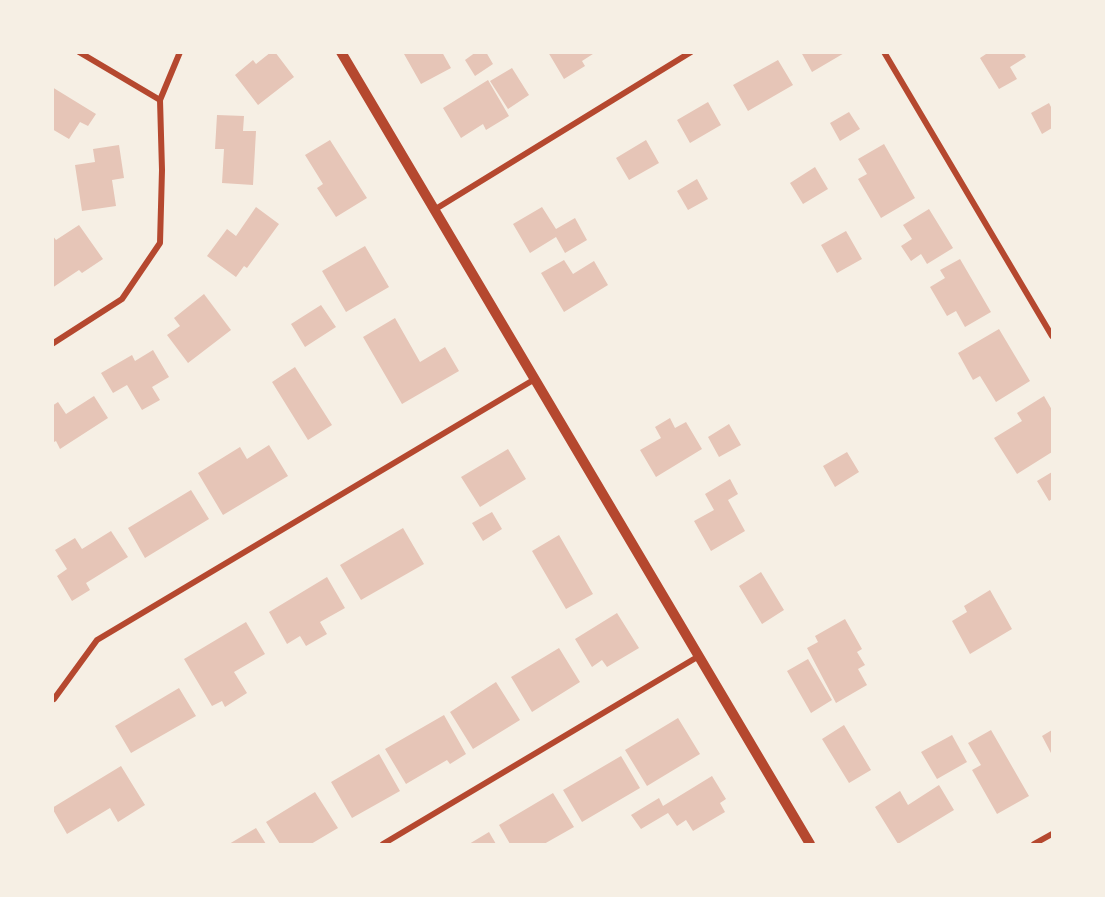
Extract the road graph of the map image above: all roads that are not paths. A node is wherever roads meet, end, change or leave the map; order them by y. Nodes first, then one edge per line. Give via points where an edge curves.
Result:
1 (79, 52) edge
2 (180, 52) edge
3 (341, 52) edge
4 (691, 52) edge
5 (884, 52) edge
6 (160, 100) junction
7 (435, 210) junction
8 (1053, 336) edge
9 (52, 344) edge
10 (535, 379) junction
11 (699, 656) junction
12 (54, 699) dead end
13 (1053, 834) edge
14 (383, 844) edge
15 (810, 844) edge
16 (1034, 844) edge

1 - 6 street
2 - 6 street
3 - 7 street
4 - 7 street
5 - 8 street
6 - 9 street via 160,243 122,299
7 - 10 street
10 - 11 street
10 - 12 street via 97,640
11 - 14 street
11 - 15 street
13 - 16 street

